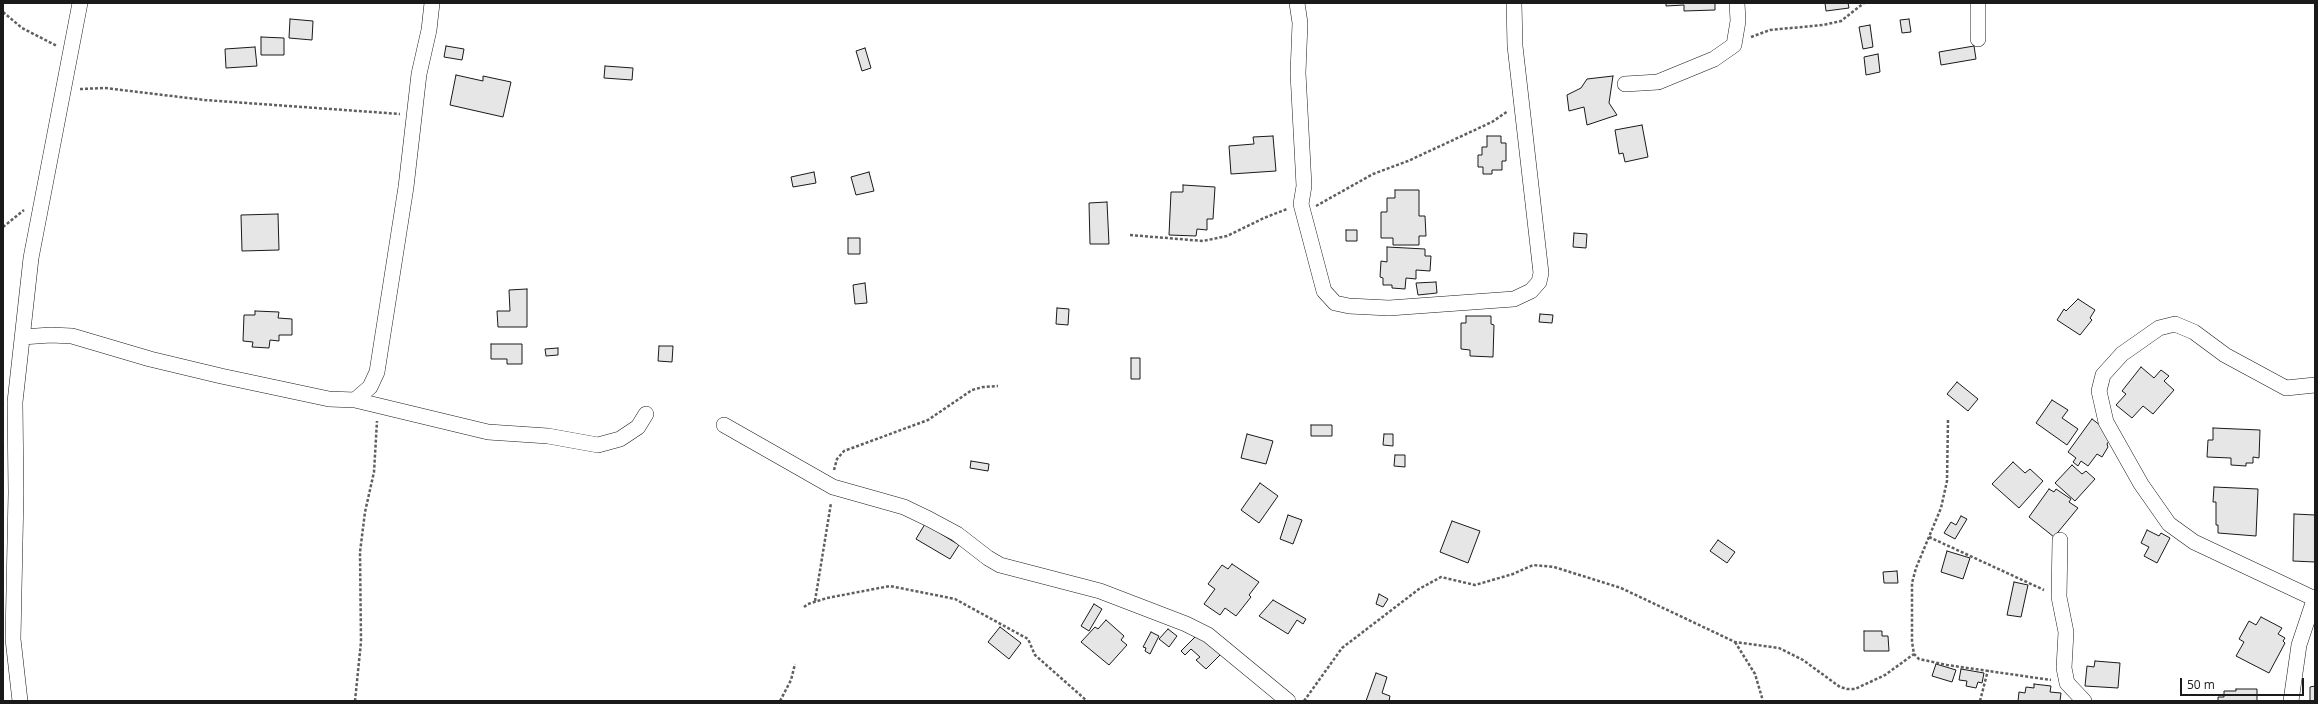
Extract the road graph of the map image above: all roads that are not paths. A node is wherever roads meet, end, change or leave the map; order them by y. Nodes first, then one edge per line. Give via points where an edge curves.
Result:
1 (80, 3) edge
2 (432, 3) edge
3 (1297, 3) edge
4 (1514, 3) edge
5 (1737, 3) edge
6 (1978, 3) edge
7 (1978, 39) dead end
8 (1625, 84) dead end
9 (22, 337) junction
10 (2315, 385) edge
11 (9, 400) edge
12 (355, 400) junction
13 (646, 414) dead end
14 (724, 425) dead end
15 (2060, 540) dead end
16 (2314, 597) edge
17 (8, 637) edge
18 (20, 701) edge
19 (1288, 701) edge
20 (2084, 701) edge
21 (2291, 701) edge

1 - 9 street via 31,258
2 - 12 street via 419,74 406,187 377,372 370,387
3 - 4 street via 1300,23 1298,73 1304,186 1302,208 1324,291 1335,303 1388,308 1514,299 1531,291 1538,282 1541,273 1515,46
5 - 8 street via 1738,21 1734,45 1714,59 1658,82
6 - 7 street
9 - 11 street
9 - 12 street via 72,336 221,376 329,399
10 - 16 street via 2286,388 2224,355 2194,332 2175,324 2159,328 2122,354 2104,375 2099,391 2106,422 2169,524 2194,542
11 - 17 street via 16,493
12 - 13 street via 488,432 548,436 598,445 620,439 638,427
14 - 19 street via 833,487 904,507 929,519 957,534 1000,565 1100,591 1208,634
15 - 20 street via 2060,596 2066,632 2064,668 2067,683
16 - 21 street via 2299,645
17 - 18 street

